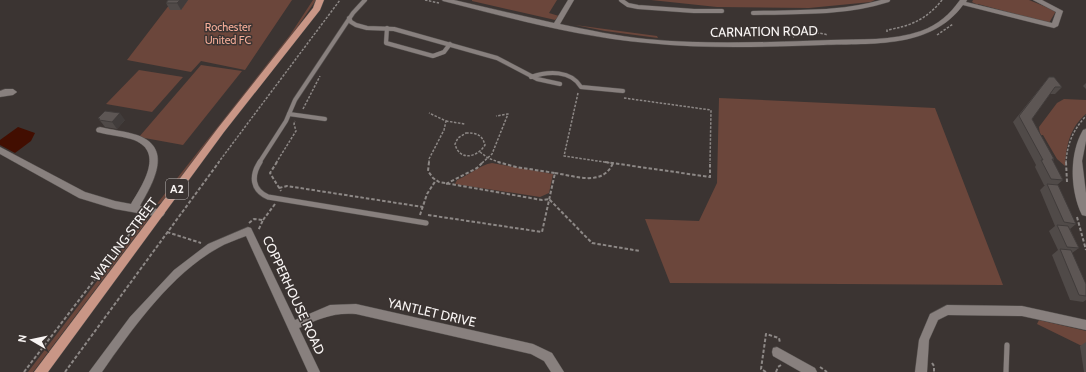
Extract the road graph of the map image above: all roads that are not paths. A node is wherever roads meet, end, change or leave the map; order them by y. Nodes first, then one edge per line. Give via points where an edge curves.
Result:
1 (328, 0) edge
2 (365, 0) edge
3 (571, 0) edge
4 (621, 0) edge
5 (888, 0) edge
6 (1036, 0) edge
7 (963, 1) edge
8 (444, 2) edge
9 (468, 2) edge
10 (319, 4) edge
11 (722, 11) dead end
12 (753, 13) dead end
13 (349, 18) junction
14 (556, 25) junction
15 (387, 28) junction
16 (450, 44) junction
17 (531, 77) junction
18 (560, 84) dead end
19 (623, 91) dead end
20 (13, 92) dead end
21 (0, 94) edge
22 (289, 114) junction
23 (325, 119) dead end
24 (100, 130) dead end
25 (1086, 132) edge
26 (0, 150) edge
27 (134, 208) junction
28 (1086, 212) edge
29 (160, 213) junction
30 (426, 223) dead end
31 (1086, 325) edge
32 (293, 326) junction
33 (1007, 346) dead end
34 (777, 352) dead end
35 (40, 372) edge
36 (96, 372) edge
37 (314, 372) edge
38 (558, 372) edge
39 (811, 372) edge
40 (921, 372) edge
41 (1006, 372) edge

1 - 10 main road, WATLING STREET / A2
2 - 13 lane
3 - 14 street
4 - 11 lane via 638,7
5 - 12 lane via 872,6 850,9
6 - 7 street, CARNATION ROAD via 1060,11 1054,26
7 - 14 street, CARNATION ROAD via 946,21 931,31 892,40 684,44 602,35
8 - 9 street, CARNATION ROAD
9 - 14 street, CARNATION ROAD
10 - 29 main road, WATLING STREET / A2
13 - 15 lane via 356,25 367,28
13 - 22 lane via 295,100
15 - 16 lane
15 - 16 lane via 386,43 433,56 444,52
16 - 17 lane via 501,59
17 - 18 lane
17 - 19 lane via 540,74 569,75 576,79 580,86
20 - 21 street
22 - 23 lane
22 - 30 lane via 253,177 260,193 266,197
24 - 27 street via 136,138 152,151 156,162
25 - 28 street via 1077,164 1078,186
26 - 27 street via 77,193
27 - 29 street
29 - 35 main road, WATLING STREET / A2
31 - 40 street via 1022,310 947,310 934,317 924,340
32 - 36 street, COPPERHOUSE ROAD via 246,228 211,247 179,271 124,331
32 - 37 street, COPPERHOUSE ROAD
32 - 38 street, YANTLET DRIVE via 327,310 356,309 533,349 550,359
33 - 41 lane
34 - 39 street

